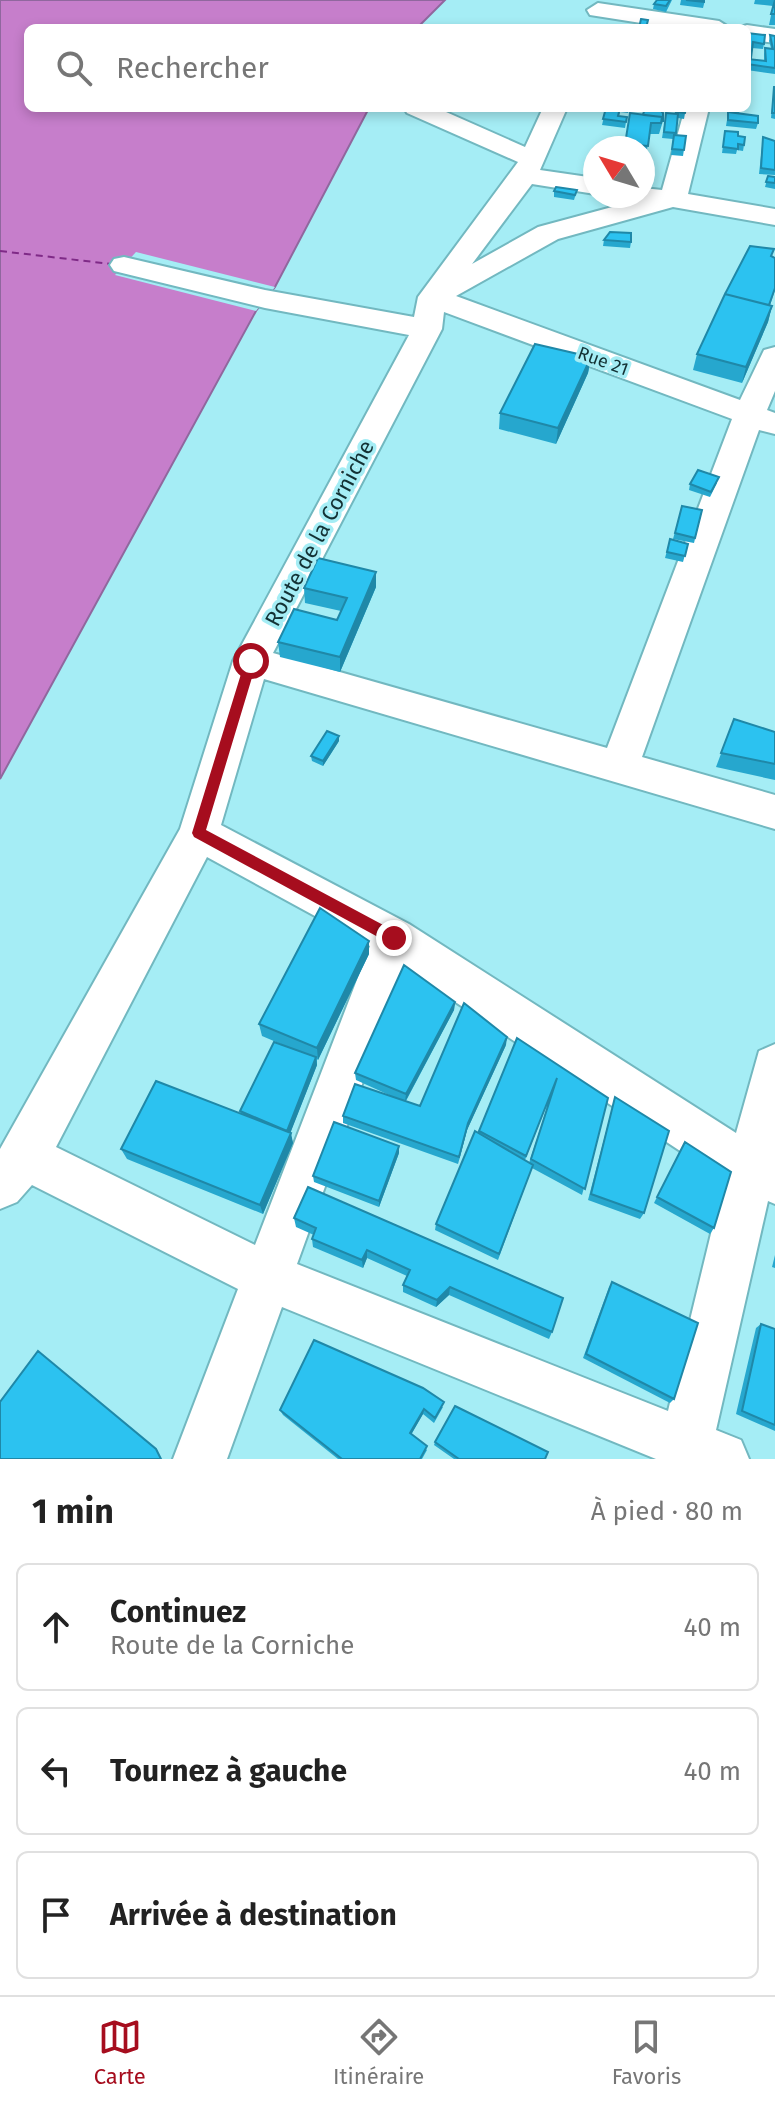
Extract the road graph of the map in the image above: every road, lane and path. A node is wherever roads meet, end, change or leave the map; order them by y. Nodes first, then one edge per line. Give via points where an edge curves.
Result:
1 (720, 0) edge
2 (598, 13) edge
3 (686, 24) edge
4 (718, 24) edge
5 (751, 33) edge
6 (775, 36) edge
7 (424, 112) edge
8 (553, 112) edge
9 (696, 112) edge
10 (528, 167) junction
11 (583, 183) edge
12 (655, 196) edge
13 (673, 199) junction
14 (775, 217) edge
15 (124, 265) dead end
16 (429, 313) junction
17 (775, 357) edge
18 (762, 419) edge
19 (251, 661) junction
20 (618, 769) junction
21 (775, 812) edge
22 (199, 833) junction
23 (394, 938) junction
24 (775, 1066) edge
25 (13, 1171) edge
26 (762, 1174) edge
27 (268, 1277) junction
28 (214, 1452) edge
29 (697, 1454) edge

1 - 4 street
2 - 3 street
5 - 6 street
7 - 10 street
8 - 10 street, Route de la Corniche
9 - 13 street
10 - 11 street
10 - 16 street, Route de la Corniche
12 - 13 street
13 - 14 street
13 - 16 street via 548,233
15 - 16 street, Rue 21 via 265,299
16 - 18 street, Rue 21
16 - 19 street, Route de la Corniche
17 - 18 street
18 - 20 street
19 - 20 street
19 - 22 street, Route de la Corniche
20 - 21 street
22 - 23 street
22 - 25 street, Route de la Corniche
23 - 26 street
23 - 27 street
24 - 26 street
25 - 27 street
26 - 29 street
27 - 28 street
27 - 29 street

